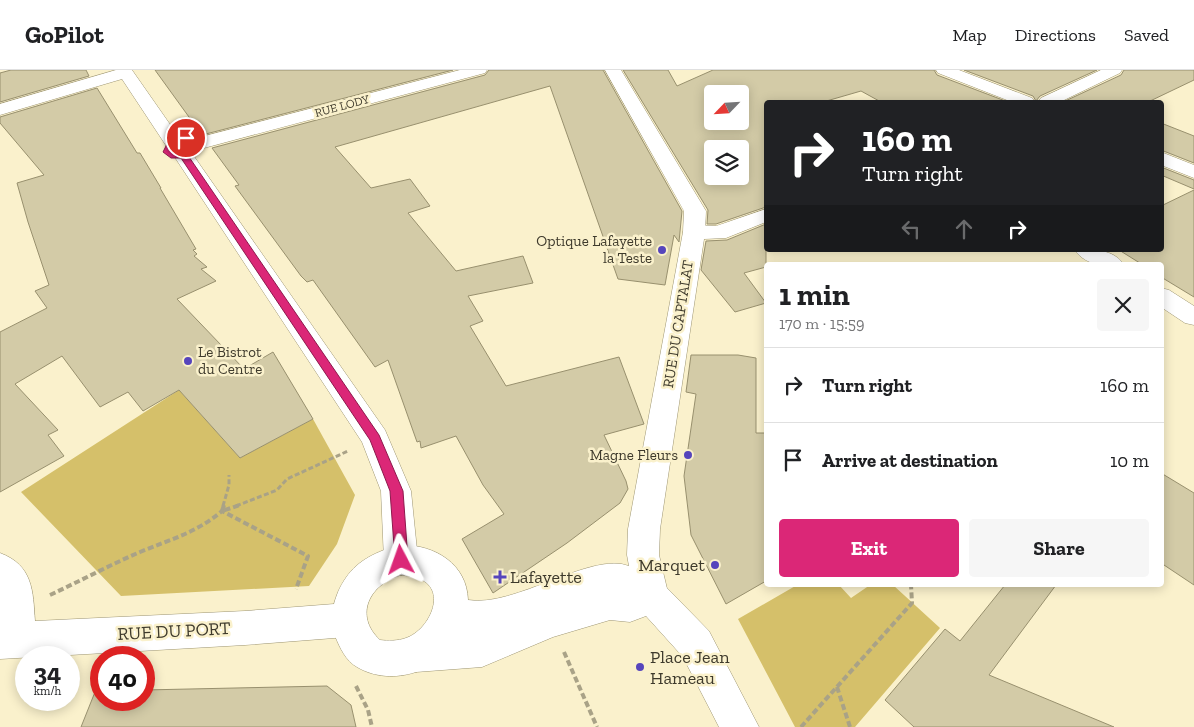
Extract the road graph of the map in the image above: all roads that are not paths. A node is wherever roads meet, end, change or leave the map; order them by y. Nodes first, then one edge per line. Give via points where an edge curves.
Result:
1 (479, 70) edge
2 (613, 70) edge
3 (944, 70) edge
4 (1114, 70) edge
5 (125, 72) edge
6 (1021, 100) edge
7 (1051, 100) edge
8 (0, 110) edge
9 (187, 147) junction
10 (1164, 159) edge
11 (1194, 172) edge
12 (764, 216) edge
13 (694, 232) junction
14 (1090, 252) edge
15 (1108, 262) edge
16 (1164, 298) edge
17 (1194, 317) edge
18 (401, 560) junction
19 (0, 568) edge
20 (652, 597) junction
21 (451, 614) junction
22 (348, 620) junction
23 (12, 630) edge
24 (416, 654) junction
25 (740, 727) edge

1 - 9 street, RUE LODY
2 - 13 street, RUE DU CAPTALAT via 695,211
3 - 6 street
4 - 7 street
5 - 8 street
5 - 9 street
9 - 18 street via 375,438 396,491
10 - 11 street
12 - 13 street via 718,232
13 - 20 street, RUE DU CAPTALAT via 644,529 643,555
14 - 15 street
16 - 17 street
18 - 21 street via 431,564 442,572 453,598
18 - 22 street via 370,574 350,604
19 - 23 street via 16,587
20 - 21 street via 622,579 599,580 545,601 490,617
20 - 24 street via 630,605 610,603 551,620 482,649
20 - 25 street via 696,644
21 - 24 street via 444,630
22 - 23 street, RUE DU PORT via 245,628
22 - 24 street via 358,646 369,655 400,659

